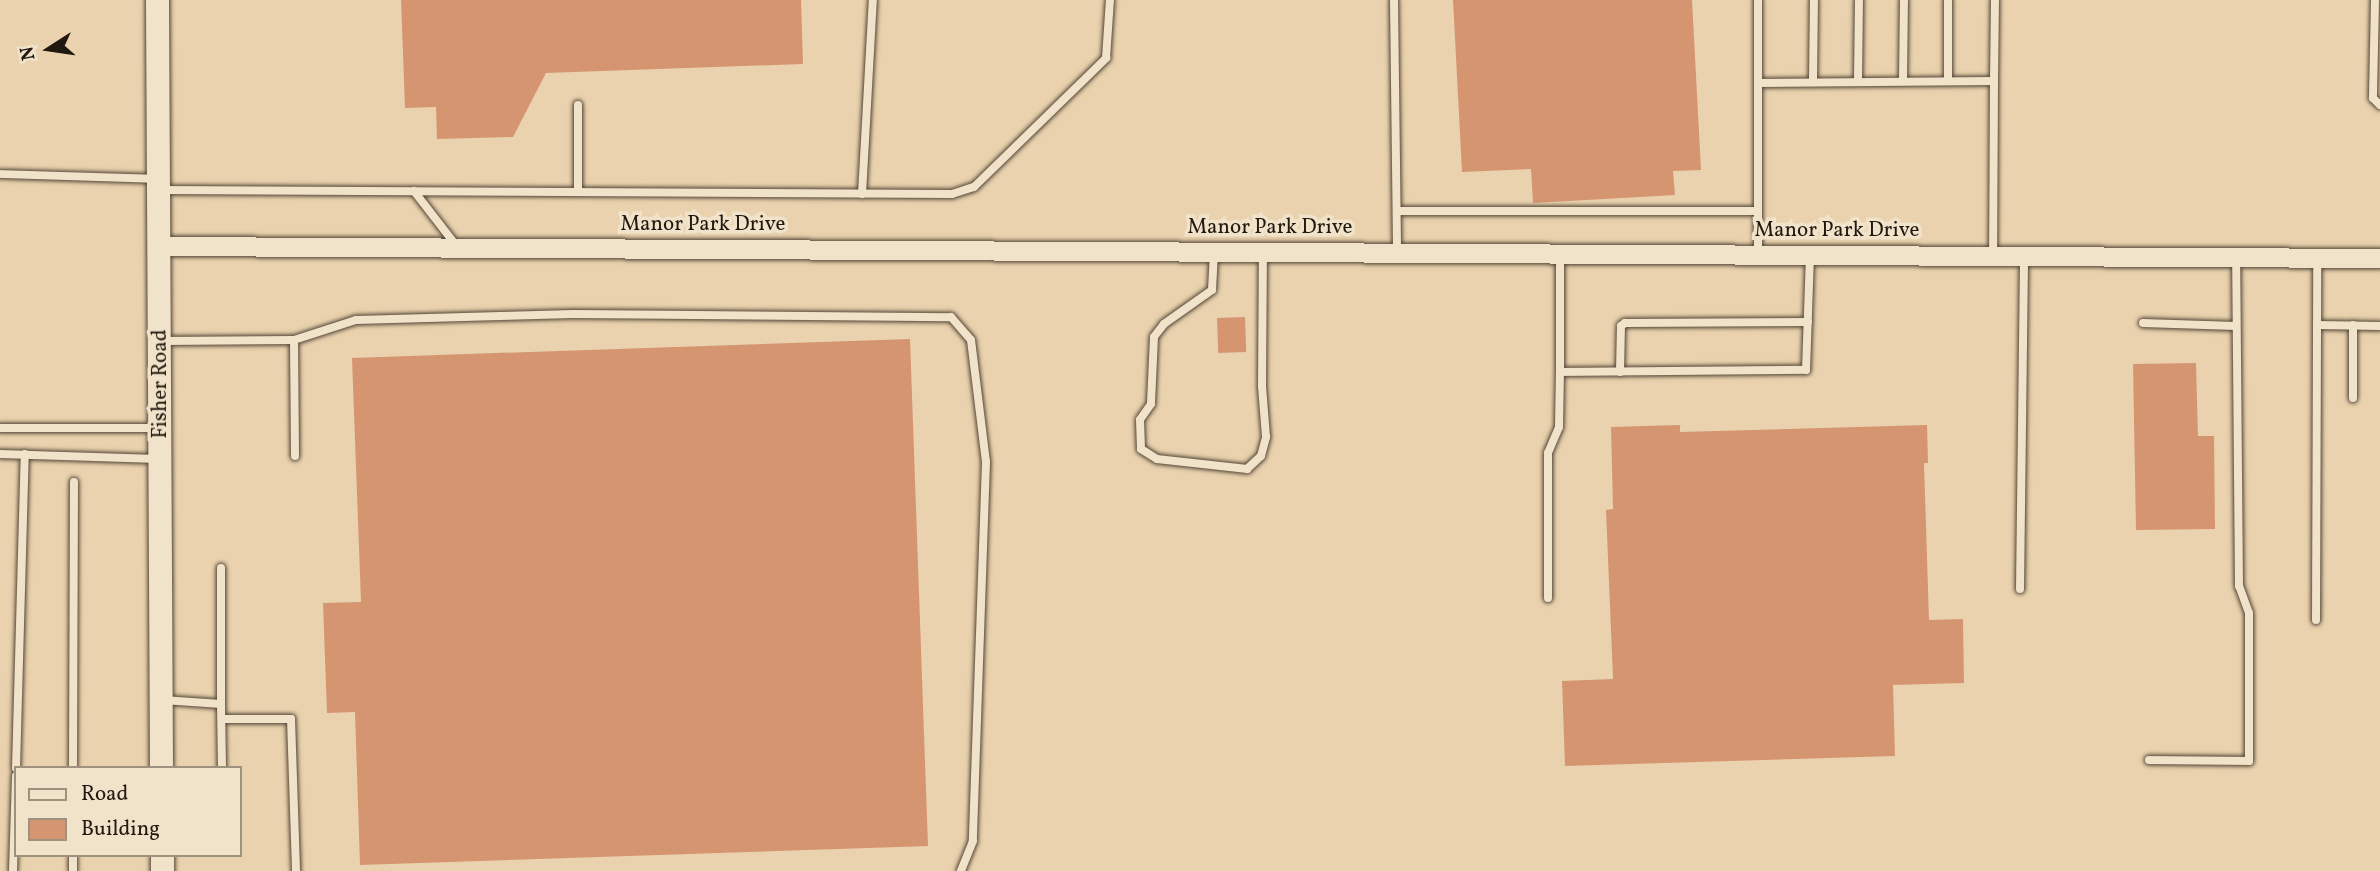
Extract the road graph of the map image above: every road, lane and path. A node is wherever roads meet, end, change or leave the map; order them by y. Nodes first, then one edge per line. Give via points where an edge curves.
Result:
1 (157, 0) edge
2 (873, 0) edge
3 (1111, 0) edge
4 (1394, 0) edge
5 (1758, 0) edge
6 (1814, 0) edge
7 (1858, 0) edge
8 (1904, 0) edge
9 (1948, 0) edge
10 (1995, 0) edge
11 (2375, 0) edge
12 (1813, 80) junction
13 (1858, 80) junction
14 (1903, 80) junction
15 (1948, 80) junction
16 (1994, 82) junction
17 (1758, 83) junction
18 (578, 105) dead end
19 (2380, 105) edge
20 (0, 174) edge
21 (160, 184) junction
22 (414, 191) junction
23 (578, 192) junction
24 (862, 194) junction
25 (1397, 211) junction
26 (1758, 211) junction
27 (160, 246) junction
28 (457, 246) junction
29 (1214, 251) junction
30 (1262, 251) junction
31 (1397, 252) junction
32 (1560, 253) junction
33 (1758, 254) junction
34 (1810, 254) junction
35 (1993, 255) junction
36 (2024, 255) junction
37 (2236, 257) junction
38 (2317, 258) junction
39 (2380, 258) edge
40 (1808, 322) junction
41 (2143, 323) dead end
42 (2317, 325) junction
43 (2353, 325) junction
44 (2236, 326) junction
45 (2380, 326) edge
46 (294, 340) junction
47 (161, 341) junction
48 (1560, 372) junction
49 (1620, 372) junction
50 (2353, 398) dead end
51 (0, 428) edge
52 (161, 429) junction
53 (0, 454) edge
54 (25, 454) junction
55 (295, 456) dead end
56 (161, 459) junction
57 (74, 482) dead end
58 (221, 568) dead end
59 (2020, 589) dead end
60 (1548, 598) dead end
61 (2316, 620) dead end
62 (160, 700) junction
63 (221, 705) junction
64 (222, 719) junction
65 (2149, 760) dead end
66 (16, 766) edge
67 (73, 766) edge
68 (161, 766) edge
69 (222, 766) edge
70 (14, 839) edge
71 (13, 871) edge
72 (296, 871) edge
73 (961, 871) edge

1 - 21 main road, Fisher Road
2 - 24 lane
3 - 24 lane via 1106,58 974,187 952,194
4 - 25 lane
5 - 17 lane
6 - 12 lane
7 - 13 lane
8 - 14 lane
9 - 15 lane
10 - 16 lane
11 - 19 lane via 2373,98
12 - 13 lane
12 - 17 lane
13 - 14 lane
14 - 15 lane
15 - 16 lane
16 - 35 lane
17 - 26 lane
18 - 23 lane
20 - 21 lane
21 - 22 lane
21 - 27 main road, Fisher Road
22 - 23 lane
22 - 28 lane
23 - 24 lane
25 - 26 lane
25 - 31 lane
26 - 33 lane
27 - 28 street, Manor Park Drive
27 - 47 main road, Fisher Road
28 - 29 street, Manor Park Drive
29 - 30 street, Manor Park Drive
29 - 30 lane via 1212,290 1164,324 1154,337 1151,404 1140,420 1141,449 1157,459 1247,469 1261,456 1266,436
30 - 31 street, Manor Park Drive
31 - 32 street, Manor Park Drive
32 - 33 street, Manor Park Drive
32 - 48 lane
33 - 34 street, Manor Park Drive
34 - 35 street, Manor Park Drive
34 - 40 lane
35 - 36 street, Manor Park Drive
36 - 37 street, Manor Park Drive
36 - 59 lane
37 - 38 street, Manor Park Drive
37 - 44 lane
38 - 39 street, Manor Park Drive
38 - 42 lane
40 - 49 lane via 1807,368 1803,371
40 - 49 lane via 1625,323 1621,326
41 - 44 lane
42 - 43 lane
42 - 61 lane
43 - 45 lane
43 - 50 lane
44 - 65 lane via 2239,586 2249,613 2249,761
46 - 47 lane
46 - 55 lane
46 - 73 lane via 356,320 573,314 951,317 971,340 986,462 973,841
47 - 52 main road, Fisher Road
48 - 49 lane
48 - 60 lane via 1559,426 1548,453
51 - 52 lane
52 - 56 main road, Fisher Road
53 - 54 lane
54 - 56 lane
54 - 66 lane
56 - 62 main road, Fisher Road
57 - 67 lane
58 - 63 lane
62 - 63 lane
62 - 68 main road, Fisher Road
63 - 64 lane
64 - 69 lane
64 - 72 lane via 291,719
70 - 71 lane

